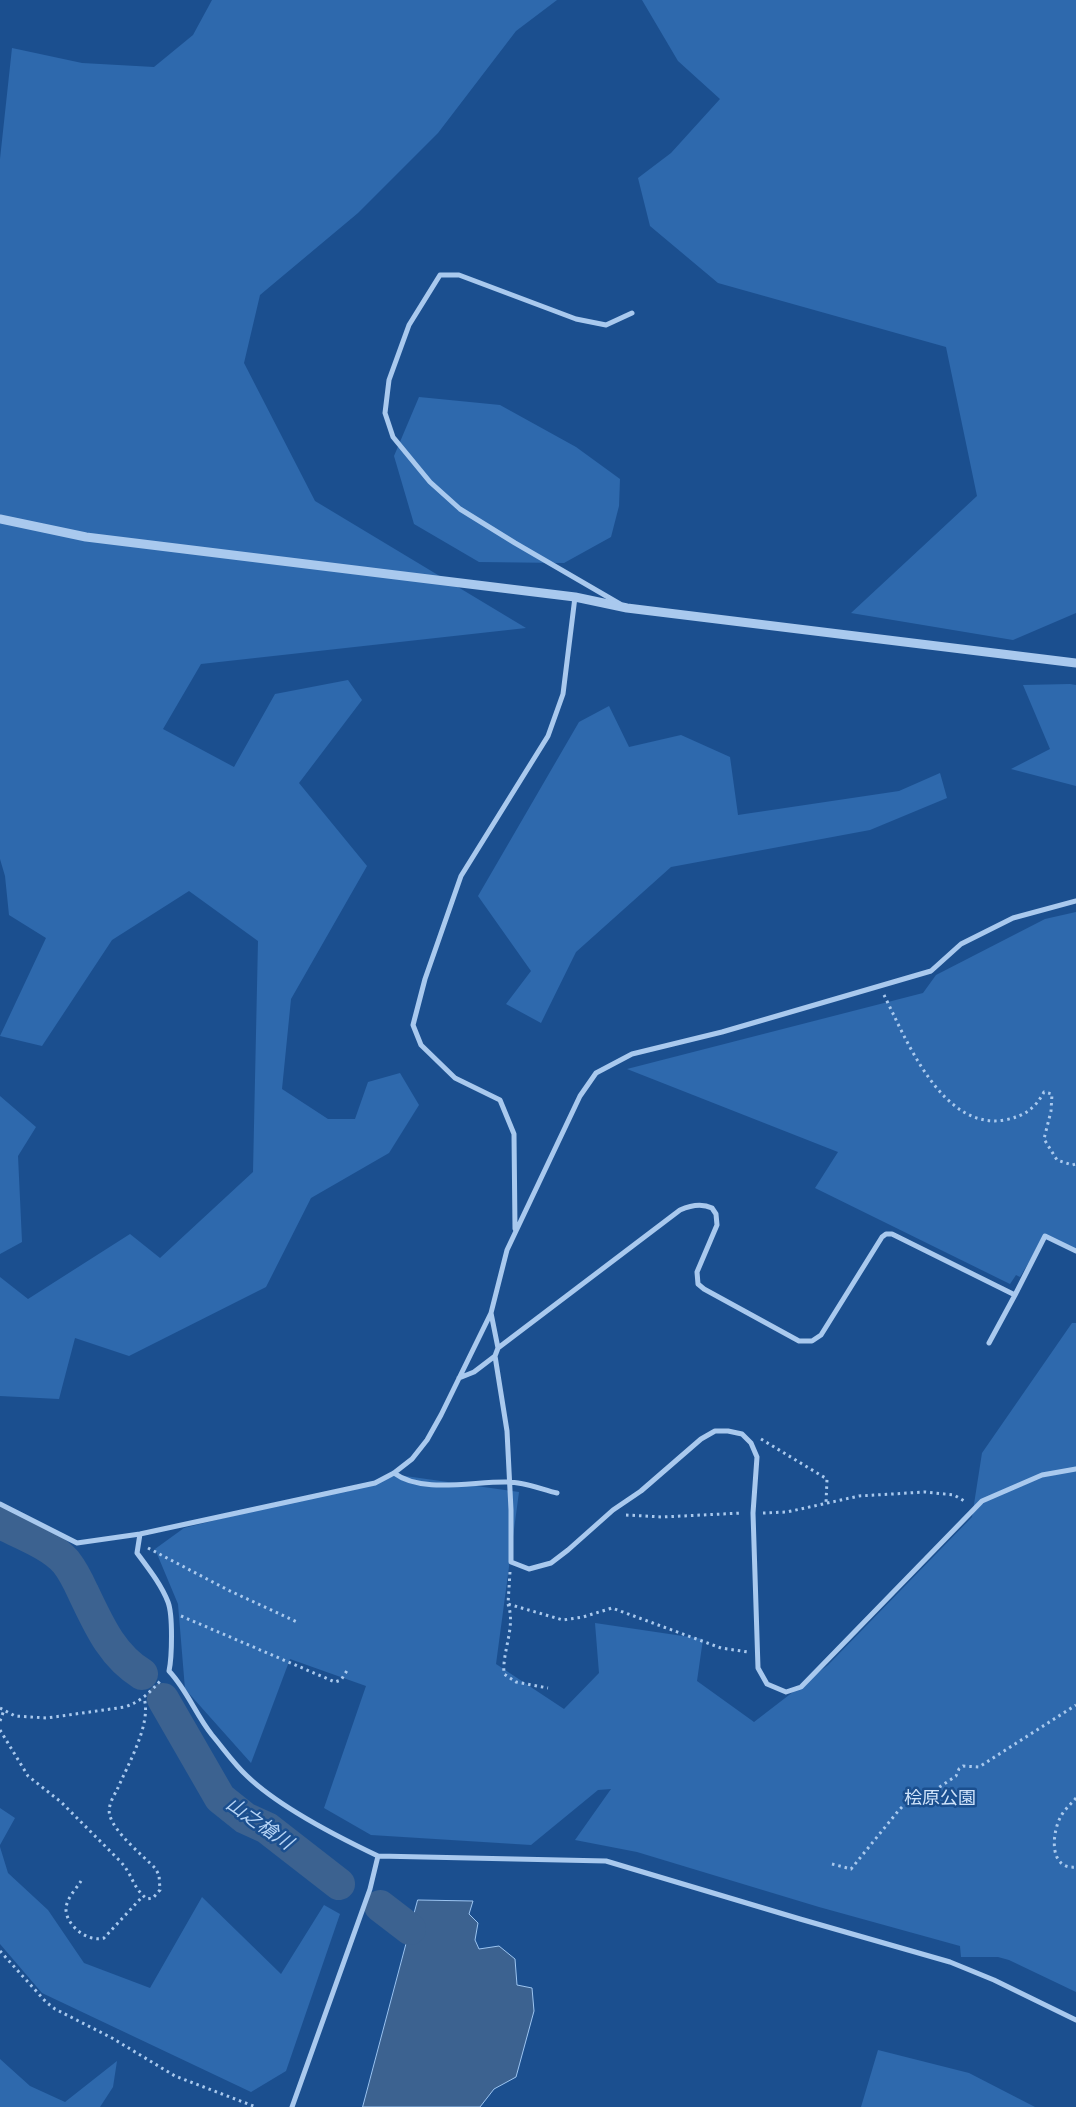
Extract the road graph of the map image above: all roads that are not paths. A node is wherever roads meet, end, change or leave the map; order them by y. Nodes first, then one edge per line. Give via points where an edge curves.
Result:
1 (632, 313) dead end
2 (0, 519) edge
3 (575, 597) junction
4 (627, 608) junction
5 (1076, 663) edge
6 (1076, 901) edge
7 (516, 1232) junction
8 (1076, 1251) edge
9 (1015, 1295) junction
10 (491, 1313) junction
11 (989, 1343) dead end
12 (498, 1348) junction
13 (495, 1356) junction
14 (458, 1378) junction
15 (1076, 1470) edge
16 (394, 1473) junction
17 (510, 1481) junction
18 (557, 1493) dead end
19 (0, 1504) edge
20 (140, 1534) junction
21 (378, 1856) junction
22 (1076, 2020) edge
23 (292, 2107) edge

1 - 4 street via 606,325 576,319 458,275 440,275 410,325 389,380 385,413 393,437 430,482 460,509
2 - 3 street via 86,537
3 - 4 street
3 - 7 street via 563,694 548,736 461,876 425,979 413,1025 420,1045 455,1078 500,1100 514,1134
4 - 5 street
6 - 7 street via 1013,918 962,944 931,971 722,1032 632,1054 596,1073 580,1096
7 - 10 street via 507,1250
8 - 9 street via 1046,1236
9 - 11 street
9 - 12 street via 892,1234 886,1234 821,1335 812,1341 798,1341 698,1284 696,1272 718,1219 712,1208 691,1205 680,1210
10 - 12 street
10 - 14 street
12 - 13 street
13 - 14 street via 474,1372
13 - 17 street via 507,1431
14 - 16 street via 427,1440 412,1459
15 - 17 street via 1042,1475 982,1501 801,1687 786,1692 767,1684 758,1668 753,1513 757,1458 751,1443 742,1434 715,1432 701,1439 641,1492 613,1510 551,1563 529,1569 510,1562
16 - 17 street via 411,1483
16 - 20 street via 375,1483
17 - 18 street
19 - 20 street via 77,1542
20 - 21 street via 137,1553 168,1603 169,1672 211,1733 247,1776 280,1802
21 - 22 street via 606,1861 950,1962
21 - 23 street via 370,1889

